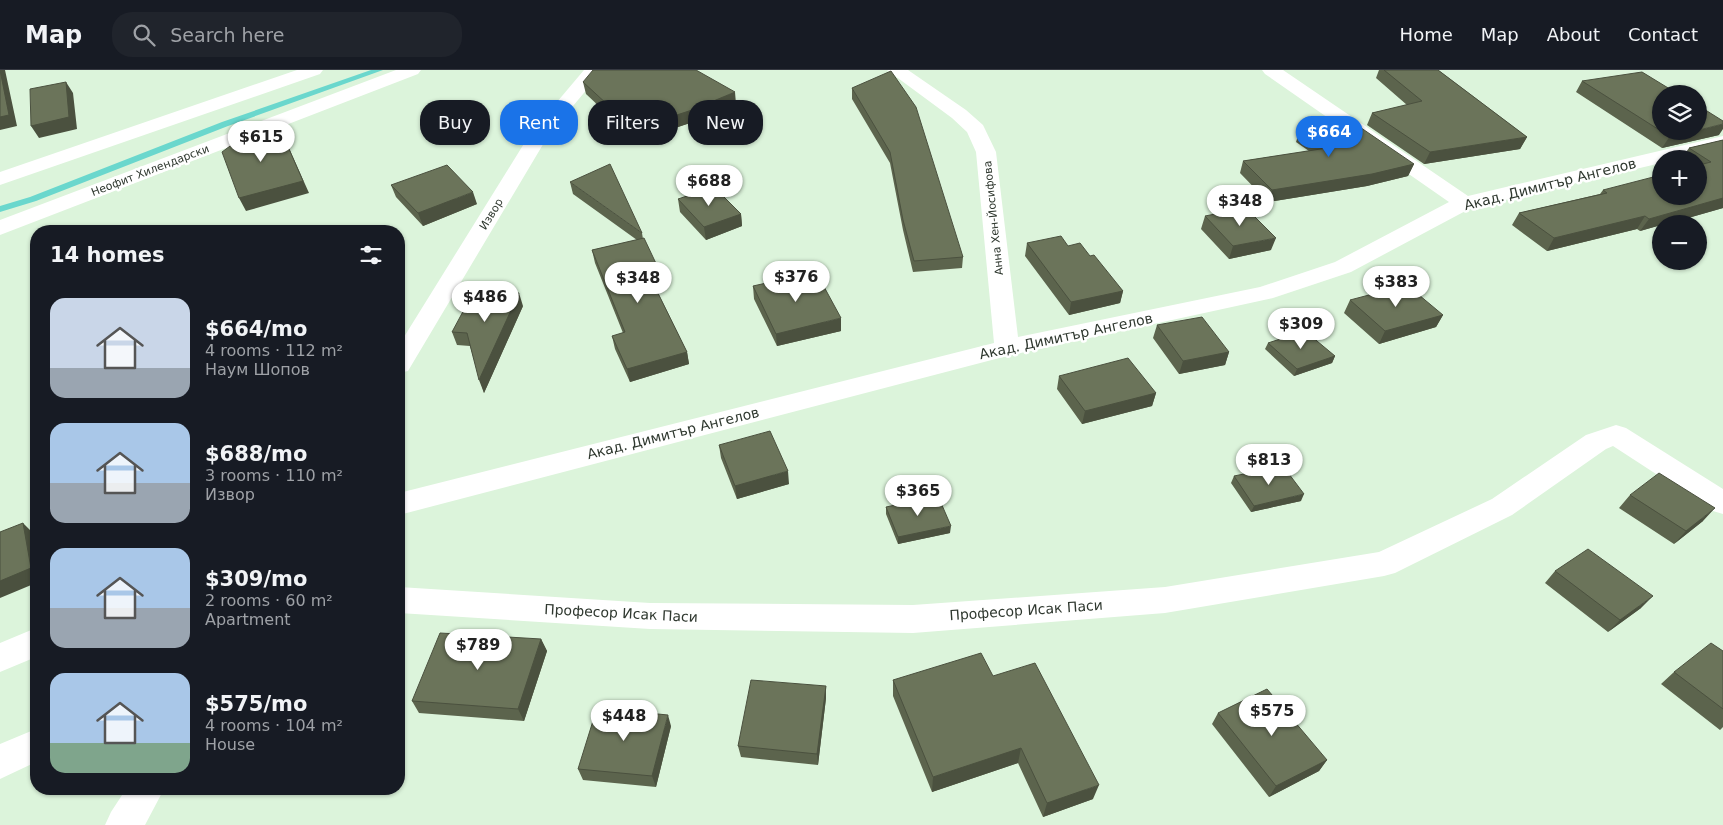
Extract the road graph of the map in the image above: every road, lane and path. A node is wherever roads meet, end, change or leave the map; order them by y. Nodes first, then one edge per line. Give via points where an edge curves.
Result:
1 (314, 70) edge
2 (412, 70) edge
3 (594, 70) edge
4 (896, 70) edge
5 (1271, 70) edge
6 (1723, 142) edge
7 (0, 179) edge
8 (1464, 203) junction
9 (0, 228) edge
10 (1007, 348) junction
11 (405, 355) edge
12 (405, 502) edge
13 (1723, 503) edge
14 (405, 600) edge
15 (30, 645) edge
16 (0, 658) edge
17 (30, 748) edge
18 (0, 762) edge
19 (142, 795) edge
20 (124, 825) edge

1 - 7 street
2 - 9 street, Неофит Хилендарски
3 - 11 street, Извор via 540,134
4 - 10 street, Анна Хен-Йосифова via 976,128 986,152
5 - 8 street
6 - 8 street, Акад. Димитър Ангелов
8 - 10 street, Акад. Димитър Ангелов via 1343,267 1264,293
10 - 12 street, Акад. Димитър Ангелов
13 - 14 street, Професор Исак Паси via 1616,434 1596,442 1502,507 1384,564 1164,600 913,619 650,616
15 - 16 street
17 - 18 street
19 - 20 street

